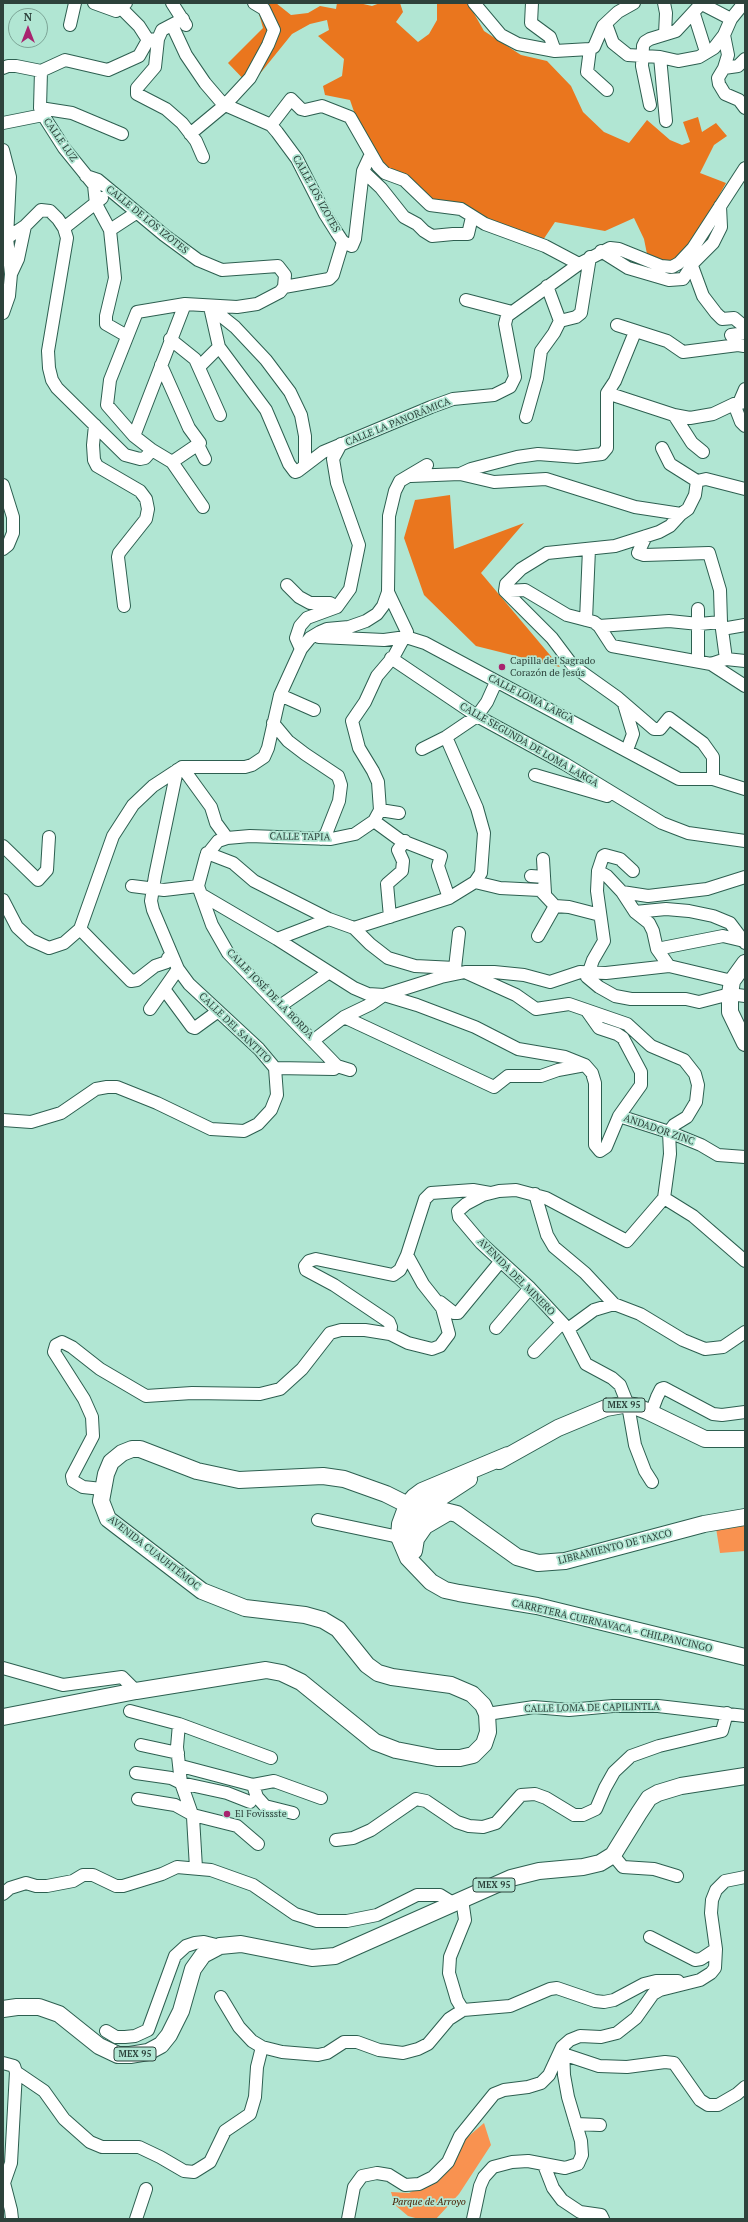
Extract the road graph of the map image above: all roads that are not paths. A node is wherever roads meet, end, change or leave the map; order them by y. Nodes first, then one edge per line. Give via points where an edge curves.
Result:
1 (75, 3) edge
2 (94, 3) edge
3 (172, 3) edge
4 (254, 3) edge
5 (474, 3) edge
6 (532, 3) edge
7 (634, 3) edge
8 (664, 3) edge
9 (701, 3) edge
10 (744, 3) edge
11 (124, 5) edge
12 (621, 7) edge
13 (694, 14) junction
14 (731, 19) junction
15 (606, 24) junction
16 (70, 25) dead end
17 (172, 25) junction
18 (665, 34) junction
19 (724, 35) junction
20 (153, 40) junction
21 (590, 49) junction
22 (555, 51) junction
23 (706, 52) junction
24 (642, 57) junction
25 (660, 57) junction
26 (745, 59) edge
27 (3, 68) edge
28 (724, 68) junction
29 (41, 71) junction
30 (607, 90) dead end
31 (650, 104) dead end
32 (225, 105) junction
33 (745, 108) edge
34 (41, 111) junction
35 (666, 121) dead end
36 (3, 124) edge
37 (271, 125) junction
38 (122, 134) dead end
39 (190, 134) junction
40 (3, 150) edge
41 (370, 156) junction
42 (203, 157) dead end
43 (745, 168) edge
44 (363, 171) junction
45 (86, 176) junction
46 (110, 191) junction
47 (96, 204) junction
48 (720, 206) junction
49 (136, 213) junction
50 (472, 217) junction
51 (25, 226) junction
52 (64, 228) junction
53 (110, 230) junction
54 (7, 238) junction
55 (343, 242) junction
56 (601, 251) junction
57 (590, 257) junction
58 (579, 264) junction
59 (692, 266) junction
60 (11, 274) junction
61 (547, 286) junction
62 (284, 287) junction
63 (466, 300) dead end
64 (185, 304) junction
65 (210, 307) junction
66 (512, 312) junction
67 (3, 313) edge
68 (560, 321) junction
69 (617, 325) dead end
70 (745, 327) edge
71 (635, 332) junction
72 (745, 333) edge
73 (127, 336) junction
74 (170, 339) junction
75 (742, 345) edge
76 (218, 347) junction
77 (161, 365) junction
78 (199, 367) junction
79 (745, 389) edge
80 (607, 392) junction
81 (739, 403) edge
82 (220, 415) dead end
83 (674, 415) junction
84 (526, 417) dead end
85 (95, 425) junction
86 (745, 426) edge
87 (134, 436) junction
88 (199, 444) junction
89 (341, 444) junction
90 (662, 448) dead end
91 (152, 450) junction
92 (703, 452) dead end
93 (205, 459) dead end
94 (172, 462) junction
95 (306, 465) junction
96 (427, 465) dead end
97 (460, 474) junction
98 (409, 476) junction
99 (697, 481) junction
100 (3, 485) edge
101 (745, 489) edge
102 (203, 508) dead end
103 (681, 514) junction
104 (646, 536) junction
105 (589, 548) junction
106 (3, 549) edge
107 (287, 586) dead end
108 (505, 591) junction
109 (388, 592) junction
110 (124, 606) dead end
111 (337, 607) junction
112 (698, 609) dead end
113 (586, 620) junction
114 (699, 624) junction
115 (721, 625) junction
116 (745, 625) edge
117 (599, 626) junction
118 (406, 637) junction
119 (310, 638) junction
120 (301, 649) junction
121 (391, 658) junction
122 (726, 659) junction
123 (698, 661) junction
124 (745, 661) edge
125 (711, 664) junction
126 (496, 682) junction
127 (745, 686) edge
128 (280, 695) junction
129 (624, 703) junction
130 (314, 710) dead end
131 (476, 716) junction
132 (273, 723) junction
133 (446, 737) junction
134 (422, 749) dead end
135 (626, 750) junction
136 (180, 769) junction
137 (535, 775) dead end
138 (714, 779) junction
139 (745, 789) edge
140 (627, 803) junction
141 (380, 810) junction
142 (399, 813) dead end
143 (374, 821) junction
144 (49, 837) dead end
145 (227, 838) junction
146 (321, 839) junction
147 (405, 841) junction
148 (745, 841) edge
149 (3, 846) edge
150 (208, 853) junction
151 (543, 859) dead end
152 (633, 871) dead end
153 (598, 872) junction
154 (531, 876) dead end
155 (544, 876) junction
156 (745, 877) edge
157 (475, 882) junction
158 (132, 886) dead end
159 (153, 889) junction
160 (200, 891) junction
161 (622, 892) junction
162 (545, 893) junction
163 (449, 898) junction
164 (3, 900) edge
165 (555, 906) junction
166 (635, 912) junction
167 (600, 915) junction
168 (390, 917) junction
169 (329, 919) junction
170 (354, 928) junction
171 (80, 929) junction
172 (458, 933) dead end
173 (538, 936) dead end
174 (277, 939) junction
175 (744, 942) edge
176 (657, 949) junction
177 (172, 957) junction
178 (745, 962) edge
179 (669, 966) junction
180 (178, 969) junction
181 (458, 972) junction
182 (587, 972) junction
183 (328, 973) junction
184 (164, 989) junction
185 (736, 991) edge
186 (384, 995) junction
187 (280, 1006) junction
188 (150, 1010) dead end
189 (587, 1011) junction
190 (217, 1012) junction
191 (344, 1017) junction
192 (314, 1040) junction
193 (745, 1043) edge
194 (585, 1065) junction
195 (337, 1066) junction
196 (276, 1068) junction
197 (350, 1070) dead end
198 (619, 1116) junction
199 (3, 1120) edge
200 (669, 1132) junction
201 (745, 1157) edge
202 (491, 1193) junction
203 (535, 1194) junction
204 (664, 1198) junction
205 (407, 1255) junction
206 (745, 1261) edge
207 (500, 1262) junction
208 (530, 1288) junction
209 (435, 1298) junction
210 (614, 1304) junction
211 (565, 1326) junction
212 (496, 1328) dead end
213 (745, 1332) edge
214 (390, 1334) junction
215 (534, 1352) dead end
216 (628, 1405) junction
217 (745, 1412) edge
218 (651, 1413) junction
219 (745, 1439) edge
220 (508, 1456) junction
221 (652, 1482) dead end
222 (460, 1485) junction
223 (102, 1489) junction
224 (413, 1508) junction
225 (451, 1511) junction
226 (745, 1517) edge
227 (318, 1520) dead end
228 (401, 1543) junction
229 (419, 1571) junction
230 (745, 1657) edge
231 (3, 1668) edge
232 (136, 1691) junction
233 (130, 1712) dead end
234 (727, 1713) junction
235 (487, 1714) junction
236 (745, 1716) edge
237 (3, 1717) edge
238 (179, 1724) junction
239 (141, 1745) dead end
240 (178, 1753) junction
241 (270, 1758) dead end
242 (180, 1766) junction
243 (136, 1773) dead end
244 (745, 1776) edge
245 (181, 1783) junction
246 (253, 1785) junction
247 (321, 1798) dead end
248 (138, 1799) dead end
249 (250, 1802) dead end
250 (294, 1812) dead end
251 (192, 1815) junction
252 (336, 1840) dead end
253 (258, 1844) dead end
254 (613, 1854) junction
255 (196, 1868) junction
256 (677, 1876) dead end
257 (745, 1876) edge
258 (3, 1894) edge
259 (458, 1901) junction
260 (650, 1937) dead end
261 (220, 1946) junction
262 (716, 1949) junction
263 (685, 1983) junction
264 (221, 1998) dead end
265 (3, 2009) edge
266 (463, 2010) junction
267 (106, 2031) dead end
268 (262, 2047) junction
269 (563, 2051) junction
270 (3, 2063) edge
271 (16, 2072) junction
272 (745, 2087) edge
273 (576, 2124) junction
274 (600, 2126) dead end
275 (544, 2166) junction
276 (146, 2189) dead end
277 (12, 2219) edge
278 (136, 2219) edge
279 (348, 2219) edge
280 (473, 2219) edge
281 (603, 2219) edge

1 - 16 street
2 - 11 street via 116,11
3 - 17 street via 185,22
4 - 32 street via 264,9 274,30 250,78
5 - 22 street via 501,35 518,44
6 - 22 street via 531,23 550,37
7 - 12 street
8 - 18 street
9 - 13 street
9 - 14 street
10 - 14 street
11 - 20 street
12 - 15 street
13 - 18 street via 676,31
13 - 23 street
14 - 19 street
15 - 21 street via 601,29 594,47
15 - 24 street via 613,44 618,49 628,55
17 - 20 street via 162,30
17 - 32 street, CALLE LOS IZOTES via 193,66
18 - 24 street via 645,42
19 - 23 street via 714,48
19 - 28 street via 728,55
20 - 29 street via 139,56 108,70 65,60
20 - 39 street via 155,67 137,88 136,94 166,109
21 - 22 street
21 - 30 street via 587,72
23 - 25 street via 678,61
24 - 25 street
24 - 31 street
25 - 35 street
26 - 28 street via 738,66
27 - 29 street via 16,66
28 - 33 street via 718,78 719,84 725,94 739,100
29 - 34 street, CALLE LUZ
32 - 37 street, CALLE LOS IZOTES
32 - 39 street
34 - 36 street
34 - 38 street via 72,113
34 - 45 street, CALLE LUZ via 64,148
37 - 41 street via 291,99 305,110 322,106 350,117
37 - 55 street, CALLE LOS IZOTES via 297,159 325,214
39 - 42 street
40 - 54 street via 10,177
41 - 44 street, CALLE LOS IZOTES
41 - 50 street via 385,173 404,180 430,205 461,209
43 - 48 street
44 - 50 street via 381,188 404,217 418,224 424,232 432,236 468,234
44 - 55 street, CALLE LOS IZOTES via 355,239 352,246
45 - 46 street, CALLE DE LOS IZOTES via 98,180
45 - 47 street, CALLE LUZ via 94,185
46 - 47 street
46 - 49 street, CALLE DE LOS IZOTES
47 - 52 street
47 - 53 street
48 - 56 street via 693,248 672,267 661,266 615,248
48 - 59 street via 721,227 713,243
49 - 53 street
49 - 62 street, CALLE DE LOS IZOTES via 198,260 222,270 278,266 285,275
50 - 58 street via 545,246
51 - 52 street via 41,210 45,210 58,219
51 - 54 street
51 - 60 street via 18,260
52 - 85 street via 67,238 51,330 49,368 57,388
53 - 73 street via 115,278 105,320 106,324
54 - 60 street
55 - 62 street via 333,275 329,279
56 - 57 street
56 - 59 street via 628,268 669,280 683,279
57 - 58 street
57 - 68 street via 581,313
58 - 61 street
59 - 70 street via 703,296 722,319 734,318
60 - 67 street via 9,296
61 - 66 street
61 - 68 street
62 - 65 street via 272,298 257,304
63 - 66 street
64 - 65 street
64 - 73 street via 137,312
64 - 74 street
65 - 76 street
65 - 95 street via 235,327 266,360 290,392 304,429
66 - 89 street, CALLE LA PANORÁMICA via 507,316 505,324 515,377 510,388 494,395 453,399
68 - 84 street via 541,351 537,378
69 - 71 street
71 - 75 street via 667,341 683,352
71 - 80 street via 615,381
72 - 75 street via 731,335
73 - 87 street via 110,380 106,399 107,405
74 - 77 street
74 - 78 street via 190,354
76 - 78 street
76 - 95 street via 266,410 292,468 295,472
77 - 87 street
77 - 88 street via 189,428
78 - 82 street
79 - 81 street
80 - 83 street
80 - 97 street via 607,448 602,454 577,457 538,454 517,457
81 - 83 street via 699,418
81 - 86 street via 741,422
83 - 92 street via 692,443
85 - 91 street via 126,455 140,459 145,458
85 - 110 street via 93,445 97,466 140,491 146,499 148,509 146,519 118,557
87 - 91 street
88 - 93 street
88 - 94 street
89 - 95 street via 322,452
89 - 111 street, CALLE LA PANORÁMICA via 333,459 337,483 359,545 350,589
90 - 99 street via 670,464
91 - 94 street
94 - 102 street
96 - 98 street
97 - 98 street
97 - 103 street via 494,482 555,480 635,508
98 - 109 street via 400,481 394,491 389,516
99 - 101 street via 706,479
99 - 103 street via 688,509
100 - 106 street via 13,517 13,533 8,545
103 - 104 street via 670,526
104 - 105 street via 615,546
104 - 115 street via 638,553 644,555 710,553 720,590
105 - 108 street via 547,553 521,569 506,584
105 - 113 street
107 - 111 street via 310,603 330,603
108 - 113 street via 525,590 567,615
108 - 129 street via 552,638 573,666
109 - 118 street via 407,632
109 - 119 street via 377,614 366,621 349,627 327,629
111 - 120 street via 307,618 300,626 296,638
112 - 114 street
113 - 117 street
114 - 115 street
114 - 117 street via 669,621
114 - 123 street
115 - 116 street
115 - 122 street
117 - 123 street via 612,646
118 - 119 street, CALLE LOMA LARGA via 384,640 329,636
118 - 121 street
118 - 126 street, CALLE LOMA LARGA via 425,643
119 - 120 street
120 - 128 street
121 - 131 street, CALLE SEGUNDA DE LOMA LARGA
121 - 141 street via 377,676 365,702 352,721 359,748 378,782
122 - 124 street
122 - 125 street
123 - 125 street
125 - 127 street
126 - 131 street via 487,702
126 - 135 street, CALLE LOMA LARGA
128 - 130 street
128 - 132 street
129 - 135 street via 633,734
129 - 138 street via 654,729 660,728 669,718 703,743 713,757
131 - 133 street
131 - 140 street, CALLE SEGUNDA DE LOMA LARGA via 565,764
132 - 136 street via 264,757 252,765
132 - 146 street via 288,741 338,776 341,785 338,801 326,834
133 - 134 street
133 - 157 street via 476,808 484,834 480,873
135 - 138 street, CALLE LOMA LARGA via 679,779
136 - 145 street via 211,807 216,823
136 - 159 street, CALLE DEL SANTITO
136 - 171 street via 153,786 133,805 117,830 106,853
137 - 140 street, CALLE SEGUNDA DE LOMA LARGA
138 - 139 street, CALLE LOMA LARGA
140 - 148 street, CALLE SEGUNDA DE LOMA LARGA via 662,823 688,833
141 - 142 street
141 - 143 street, CALLE TAPIA
143 - 146 street, CALLE TAPIA via 355,834
143 - 147 street
144 - 149 street via 47,870 38,880
145 - 146 street, CALLE TAPIA via 250,836
145 - 150 street via 218,841
147 - 163 street via 441,856 438,866
147 - 168 street via 398,850 403,861 402,871 386,884
150 - 160 street
150 - 169 street via 233,863 254,881
151 - 155 street
152 - 153 street via 620,859 605,855
153 - 161 street via 607,876
153 - 167 street
154 - 155 street
155 - 162 street
156 - 161 street via 707,889 648,896
157 - 162 street via 488,886 540,890
157 - 163 street
158 - 159 street
159 - 160 street
159 - 177 street, CALLE DEL SANTITO via 153,910
160 - 174 street
160 - 187 street, CALLE JOSÉ DE LA BORDA via 212,925 228,953
161 - 166 street
162 - 165 street
163 - 168 street
164 - 171 street via 17,926 30,940 49,948 64,943
165 - 167 street
165 - 173 street
166 - 175 street via 666,909 713,916 730,923
166 - 176 street via 649,923
167 - 182 street via 604,941
168 - 170 street
169 - 170 street
169 - 174 street
170 - 181 street via 388,958 415,966
171 - 177 street via 132,986 155,966
172 - 181 street
174 - 183 street
175 - 176 street via 723,936
176 - 179 street
177 - 180 street, CALLE DEL SANTITO
178 - 185 main road
179 - 182 street via 606,973
179 - 185 street
180 - 184 street
180 - 190 street, CALLE DEL SANTITO
181 - 182 street via 524,975 550,982
181 - 186 street
181 - 189 street via 516,995 536,1009 569,1004
182 - 185 street via 587,977 599,987 616,996 631,999 686,999 699,1002
183 - 186 street via 368,994
183 - 187 street
184 - 188 street
184 - 190 street via 192,1027 195,1028
185 - 193 main road via 730,1012
186 - 191 street
186 - 194 street via 475,1027 518,1049 565,1057
187 - 192 street, CALLE JOSÉ DE LA BORDA
189 - 198 street via 599,1028 622,1038 641,1072 641,1085
189 - 200 street via 626,1024 651,1046 679,1056 689,1065 698,1085 696,1102 687,1117 674,1125
190 - 196 street, CALLE DEL SANTITO via 259,1049
191 - 192 street
191 - 194 street via 494,1087 508,1076 541,1076
192 - 195 street, CALLE JOSÉ DE LA BORDA
194 - 198 street via 592,1073 595,1083 595,1145 600,1151 606,1147
195 - 196 street via 334,1069
195 - 197 street
196 - 199 street, CALLE DEL SANTITO via 277,1095 272,1110 258,1124 244,1131 211,1129 117,1087 96,1089 61,1113 31,1122
198 - 200 street, ANDADOR ZINC
200 - 201 street, ANDADOR ZINC via 718,1155
200 - 204 street via 670,1154
202 - 203 street, AVENIDA DEL MINERO via 516,1190
202 - 205 street via 472,1190 431,1193 425,1199
202 - 207 street, AVENIDA DEL MINERO via 483,1195 458,1211 459,1217
203 - 204 street, AVENIDA DEL MINERO via 627,1241
203 - 210 street via 547,1235 554,1247 585,1273
204 - 206 street via 693,1216
205 - 209 street via 423,1284
205 - 214 street via 400,1270 393,1275 316,1259 309,1260 305,1266 306,1270 334,1285 389,1322
207 - 208 street, AVENIDA DEL MINERO
207 - 209 street via 458,1313 454,1313
208 - 211 street, AVENIDA DEL MINERO
208 - 212 street
209 - 214 street via 444,1314 449,1334 440,1346 432,1349 420,1347
210 - 211 street via 594,1310
210 - 213 street via 640,1314 683,1340 705,1348 723,1347
211 - 215 street
211 - 216 street, AVENIDA DEL MINERO via 586,1364 616,1381
214 - 223 street via 365,1330 341,1330 330,1333 302,1369 280,1388 260,1394 192,1393 146,1396 100,1369 72,1347 62,1342 56,1345 54,1352 84,1399 92,1417 93,1436 72,1476 73,1481 83,1487
216 - 218 main road, MEX 95
216 - 220 main road, MEX 95 via 592,1413 558,1428
216 - 221 street, AVENIDA DEL MINERO via 635,1445
217 - 218 street via 733,1415 713,1414 664,1388 661,1389
218 - 219 main road, MEX 95 via 706,1439
220 - 222 main road, MEX 95
220 - 224 main road, MEX 95 via 422,1491 414,1496
222 - 224 main road, MEX 95
222 - 225 main road
223 - 224 main road, AVENIDA CUAUHTÉMOC via 111,1462 122,1453 140,1449 197,1471 227,1479 323,1476 344,1479
223 - 235 main road, AVENIDA CUAUHTÉMOC via 102,1508 108,1519 202,1592 245,1608 305,1615 323,1620 338,1629 367,1664 378,1673 451,1685 472,1694 483,1705
224 - 225 main road
224 - 228 main road, MEX 95 via 410,1527
225 - 226 main road, LIBRAMIENTO DE TAXCO via 517,1557 538,1563 565,1561 704,1524
225 - 229 main road via 432,1521 416,1538 414,1557
227 - 228 street
228 - 229 main road, CARRETERA CUERNAVACA - CHILPANCINGO via 408,1558
229 - 230 main road, CARRETERA CUERNAVACA - CHILPANCINGO via 431,1582 452,1592 537,1606
231 - 232 street via 63,1685 122,1677
232 - 235 main road via 266,1670 301,1682 375,1742 396,1750 437,1758 473,1755 484,1744 488,1732
232 - 237 main road
233 - 238 street
234 - 235 street, CALLE LOMA DE CAPILINTLA via 658,1706 613,1706 569,1710 534,1707
234 - 236 street, CALLE LOMA DE CAPILINTLA
234 - 252 street via 722,1731 659,1746 631,1756 614,1772 596,1809 583,1815 574,1815 535,1794 521,1794 496,1823 483,1827 469,1826 457,1822 426,1801 416,1799 371,1830 353,1838
238 - 240 street
238 - 241 street
239 - 240 street
240 - 242 street
242 - 245 street
242 - 246 street
243 - 245 street via 171,1778
244 - 254 main road, MEX 95 via 658,1792 639,1812
245 - 249 street via 227,1793
245 - 251 street
246 - 247 street via 274,1782
246 - 250 street via 257,1797 265,1806
248 - 251 street via 175,1804
251 - 253 street via 236,1826
251 - 255 street
254 - 256 street via 623,1867 654,1869
254 - 259 main road, MEX 95 via 600,1863 539,1871 511,1878
255 - 258 street via 177,1867 123,1886 116,1886 93,1874 83,1874 72,1881 47,1886 36,1886 26,1882 10,1888
255 - 259 street via 212,1870 253,1885 295,1914 317,1921 347,1921 377,1915 416,1895 440,1895
257 - 262 street via 725,1881 716,1890 712,1900 711,1913
259 - 261 main road, MEX 95 via 334,1956 312,1958 241,1944
259 - 266 street via 465,1920 450,1958 449,1973 457,2000
260 - 262 street via 695,1960
261 - 265 main road, MEX 95 via 204,1955 193,1969 181,2011 169,2035 161,2045 148,2052 130,2056 118,2055 99,2046 59,2014 39,2007
261 - 267 street via 204,1942 195,1943 186,1946 175,1956 148,2030 125,2037 116,2037
262 - 263 street via 715,1968 711,1973 700,1980
263 - 266 street via 676,1980 656,1980 614,2000 604,2002 557,1988 510,2006
263 - 269 street via 653,1994 636,2018 617,2033 601,2037 580,2036 570,2040
264 - 268 street via 239,2027 252,2041
266 - 268 street via 449,2019 428,2044 410,2052 391,2052 357,2042 344,2042 327,2053 318,2055 282,2052
268 - 271 street via 250,2114 225,2131 210,2162 194,2172 184,2171 139,2147 102,2147 90,2142 64,2119 44,2091
269 - 272 street via 599,2066 628,2067 674,2063 700,2100 708,2105 718,2105
269 - 273 street via 564,2075
269 - 279 street via 549,2075 541,2083 494,2094 460,2136 448,2162 433,2177 419,2184 405,2185 389,2175 377,2173 362,2176 354,2187
270 - 271 street via 14,2066
271 - 277 street via 11,2163 4,2183
273 - 274 street
273 - 275 street via 582,2156 578,2164 565,2168
275 - 280 street via 528,2161 493,2167 480,2186
275 - 281 street via 553,2188 562,2200 580,2212 601,2215
276 - 278 street

